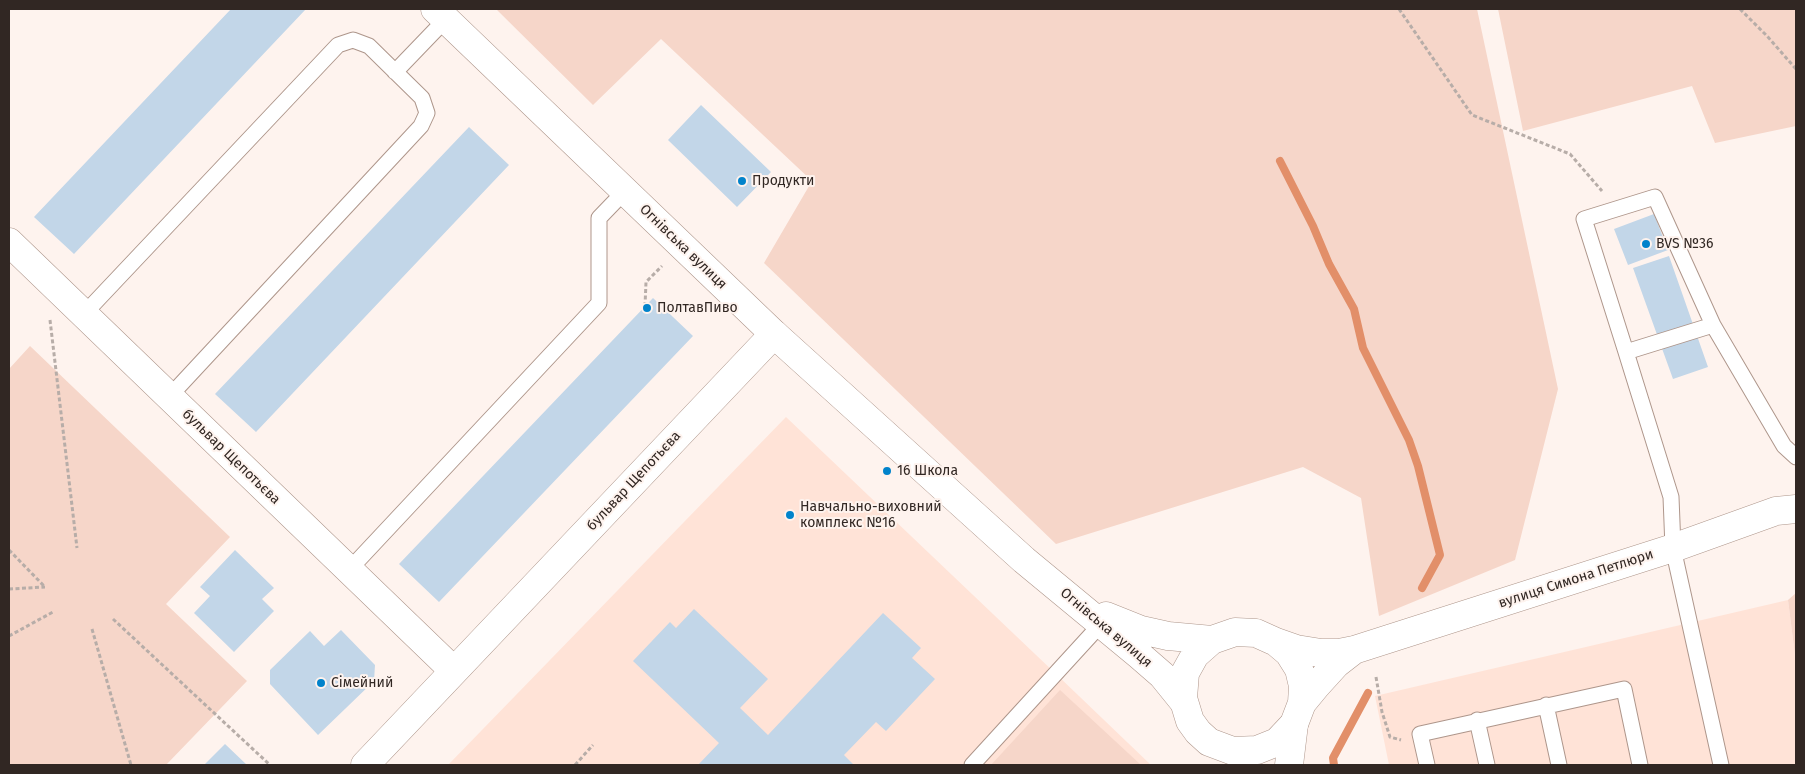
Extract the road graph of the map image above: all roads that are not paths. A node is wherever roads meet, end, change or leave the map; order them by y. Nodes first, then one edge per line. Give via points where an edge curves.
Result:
1 (440, 14) edge
2 (395, 72) junction
3 (625, 191) junction
4 (9, 242) edge
5 (84, 314) junction
6 (1713, 325) junction
7 (774, 334) junction
8 (1626, 352) junction
9 (169, 397) junction
10 (1796, 457) edge
11 (1796, 509) edge
12 (1673, 548) junction
13 (1024, 560) junction
14 (349, 570) junction
15 (1101, 624) junction
16 (1212, 640) junction
17 (1276, 642) junction
18 (1354, 650) junction
19 (454, 671) junction
20 (1183, 701) junction
21 (1546, 705) junction
22 (1298, 714) junction
23 (1477, 720) junction
24 (1240, 758) edge
25 (365, 765) edge
26 (972, 765) edge
27 (1290, 765) edge
28 (1427, 765) edge
29 (1486, 765) edge
30 (1559, 765) edge
31 (1640, 765) edge
32 (1721, 765) edge

1 - 2 lane
1 - 3 street, Огнівська вулиця
2 - 5 lane via 369,46 353,40 338,45
2 - 9 lane via 422,98 427,113 422,126
3 - 7 street, Огнівська вулиця
3 - 14 lane via 599,218 599,303
4 - 5 street, бульвар Щепотьєва
5 - 9 street, бульвар Щепотьєва
6 - 8 lane
6 - 8 lane via 1656,197 1617,208 1584,219
6 - 10 lane via 1784,446
7 - 13 street, Огнівська вулиця
7 - 19 street, бульвар Щепотьєва
8 - 12 lane via 1671,497
9 - 14 street, бульвар Щепотьєва
11 - 12 street, вулиця Симона Петлюри via 1776,511
12 - 18 street, вулиця Симона Петлюри
12 - 32 lane
13 - 15 street, Огнівська вулиця
13 - 16 street, Огнівська вулиця via 1109,618 1168,636
14 - 19 street, бульвар Щепотьєва
15 - 20 street, Огнівська вулиця via 1162,675
15 - 26 lane
16 - 17 street, Огнівська вулиця via 1235,632 1256,633
16 - 20 street, Огнівська вулиця via 1195,655 1185,673
17 - 18 street, вулиця Симона Петлюри via 1321,653
17 - 22 street, Огнівська вулиця via 1299,669 1302,686
18 - 22 street, вулиця Симона Петлюри via 1316,686
19 - 25 street, бульвар Щепотьєва
20 - 24 street, Огнівська вулиця via 1198,732 1209,742
21 - 23 lane
21 - 30 lane
21 - 31 lane via 1624,689
22 - 24 street, Огнівська вулиця via 1277,742
22 - 27 street
23 - 28 lane via 1420,734
23 - 29 lane

